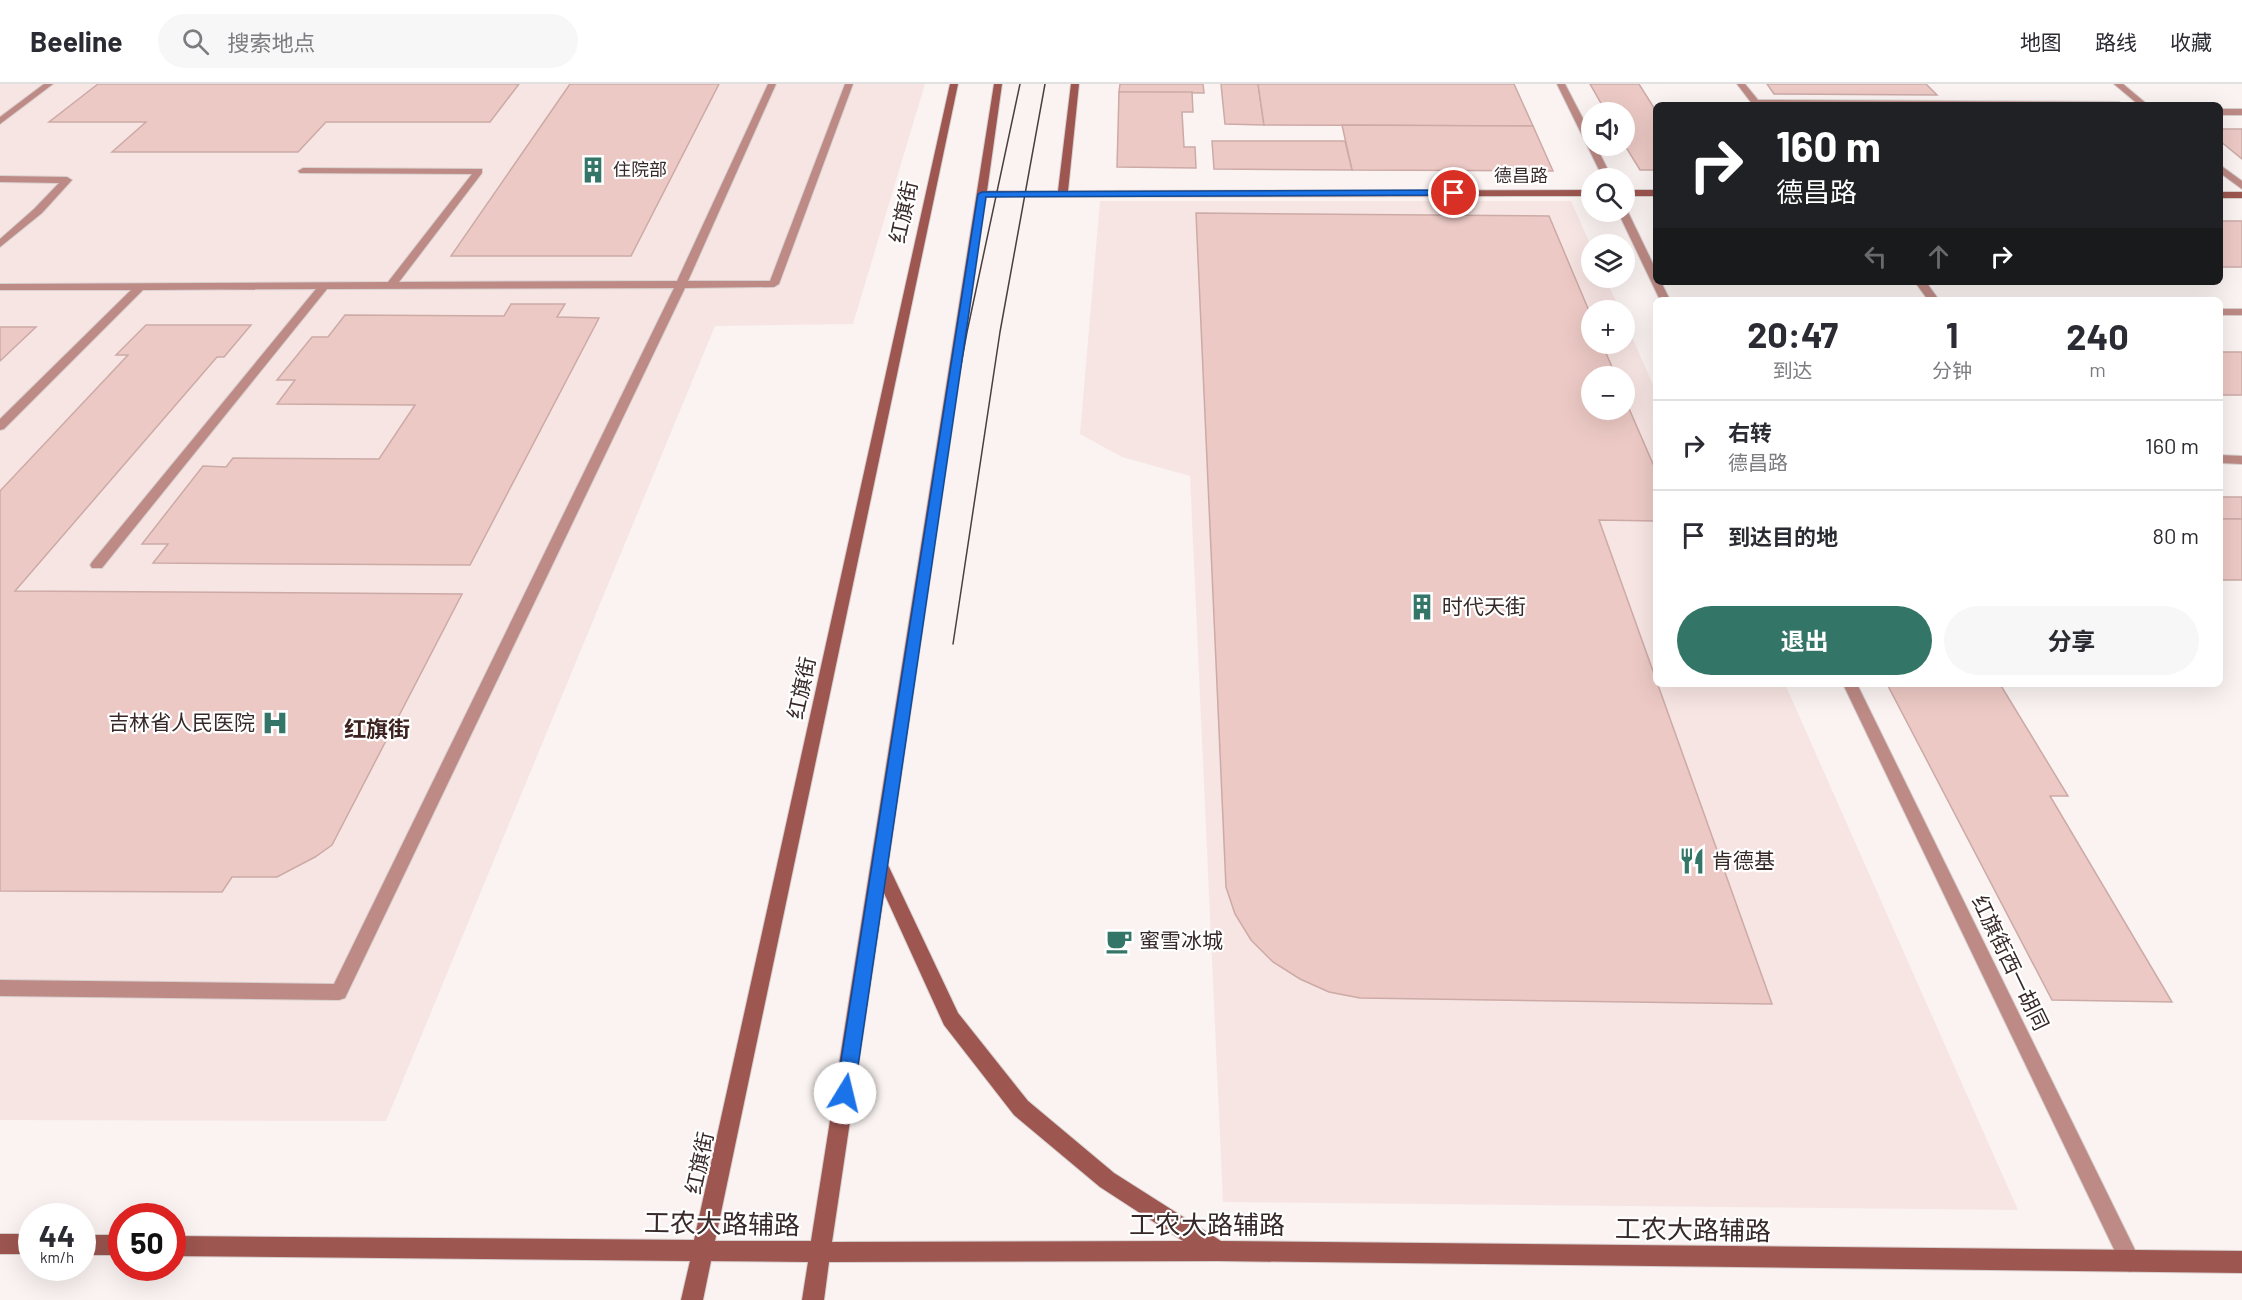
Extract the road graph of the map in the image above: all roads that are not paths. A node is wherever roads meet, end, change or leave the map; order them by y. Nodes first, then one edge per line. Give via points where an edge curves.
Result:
1 (49, 84) edge
2 (772, 84) edge
3 (849, 84) edge
4 (954, 84) edge
5 (998, 84) edge
6 (1075, 84) edge
7 (1561, 84) edge
8 (1741, 84) edge
9 (2118, 84) edge
10 (1755, 102) edge
11 (2140, 102) edge
12 (2223, 112) edge
13 (2242, 112) edge
14 (0, 121) edge
15 (1603, 168) edge
16 (2223, 170) edge
17 (303, 171) dead end
18 (0, 179) edge
19 (2242, 186) edge
20 (1581, 193) edge
21 (1635, 193) edge
22 (1653, 193) edge
23 (982, 194) junction
24 (1063, 194) junction
25 (2223, 195) edge
26 (2242, 195) edge
27 (1628, 222) edge
28 (0, 244) edge
29 (1653, 275) edge
30 (681, 285) junction
31 (1922, 285) edge
32 (324, 286) junction
33 (391, 286) junction
34 (140, 287) junction
35 (0, 288) edge
36 (1932, 297) edge
37 (2223, 312) edge
38 (2242, 312) edge
39 (0, 426) edge
40 (2223, 459) edge
41 (2242, 459) edge
42 (97, 565) dead end
43 (1851, 687) edge
44 (880, 866) junction
45 (0, 988) edge
46 (0, 1244) edge
47 (18, 1244) edge
48 (186, 1245) edge
49 (703, 1250) junction
50 (1218, 1251) junction
51 (821, 1252) junction
52 (2130, 1261) junction
53 (2242, 1262) edge
54 (692, 1300) edge
55 (813, 1300) edge

1 - 14 street
2 - 30 street
3 - 30 street via 774,284
4 - 49 main road, 红旗街
5 - 23 main road
6 - 24 main road
7 - 15 street
8 - 10 street
9 - 11 street
12 - 13 street
16 - 19 street
17 - 33 street via 479,171
18 - 28 street via 67,180
20 - 24 main road, 德昌路
21 - 22 main road
23 - 24 main road, 德昌路
23 - 44 main road
25 - 26 main road
27 - 29 street
30 - 33 street
30 - 45 street via 339,992
31 - 36 street
32 - 33 street
32 - 34 street
32 - 42 street
34 - 35 street
34 - 39 street
37 - 38 street
40 - 41 street
43 - 52 street, 红旗街西一胡同
44 - 50 main road via 951,1019 1020,1108 1107,1180
44 - 51 main road
46 - 47 main road
48 - 49 main road, 工农大路辅路
49 - 51 main road, 工农大路辅路
49 - 54 main road, 红旗街
50 - 51 main road, 工农大路辅路
50 - 52 main road, 工农大路辅路
51 - 55 main road
52 - 53 main road, 工农大路辅路

